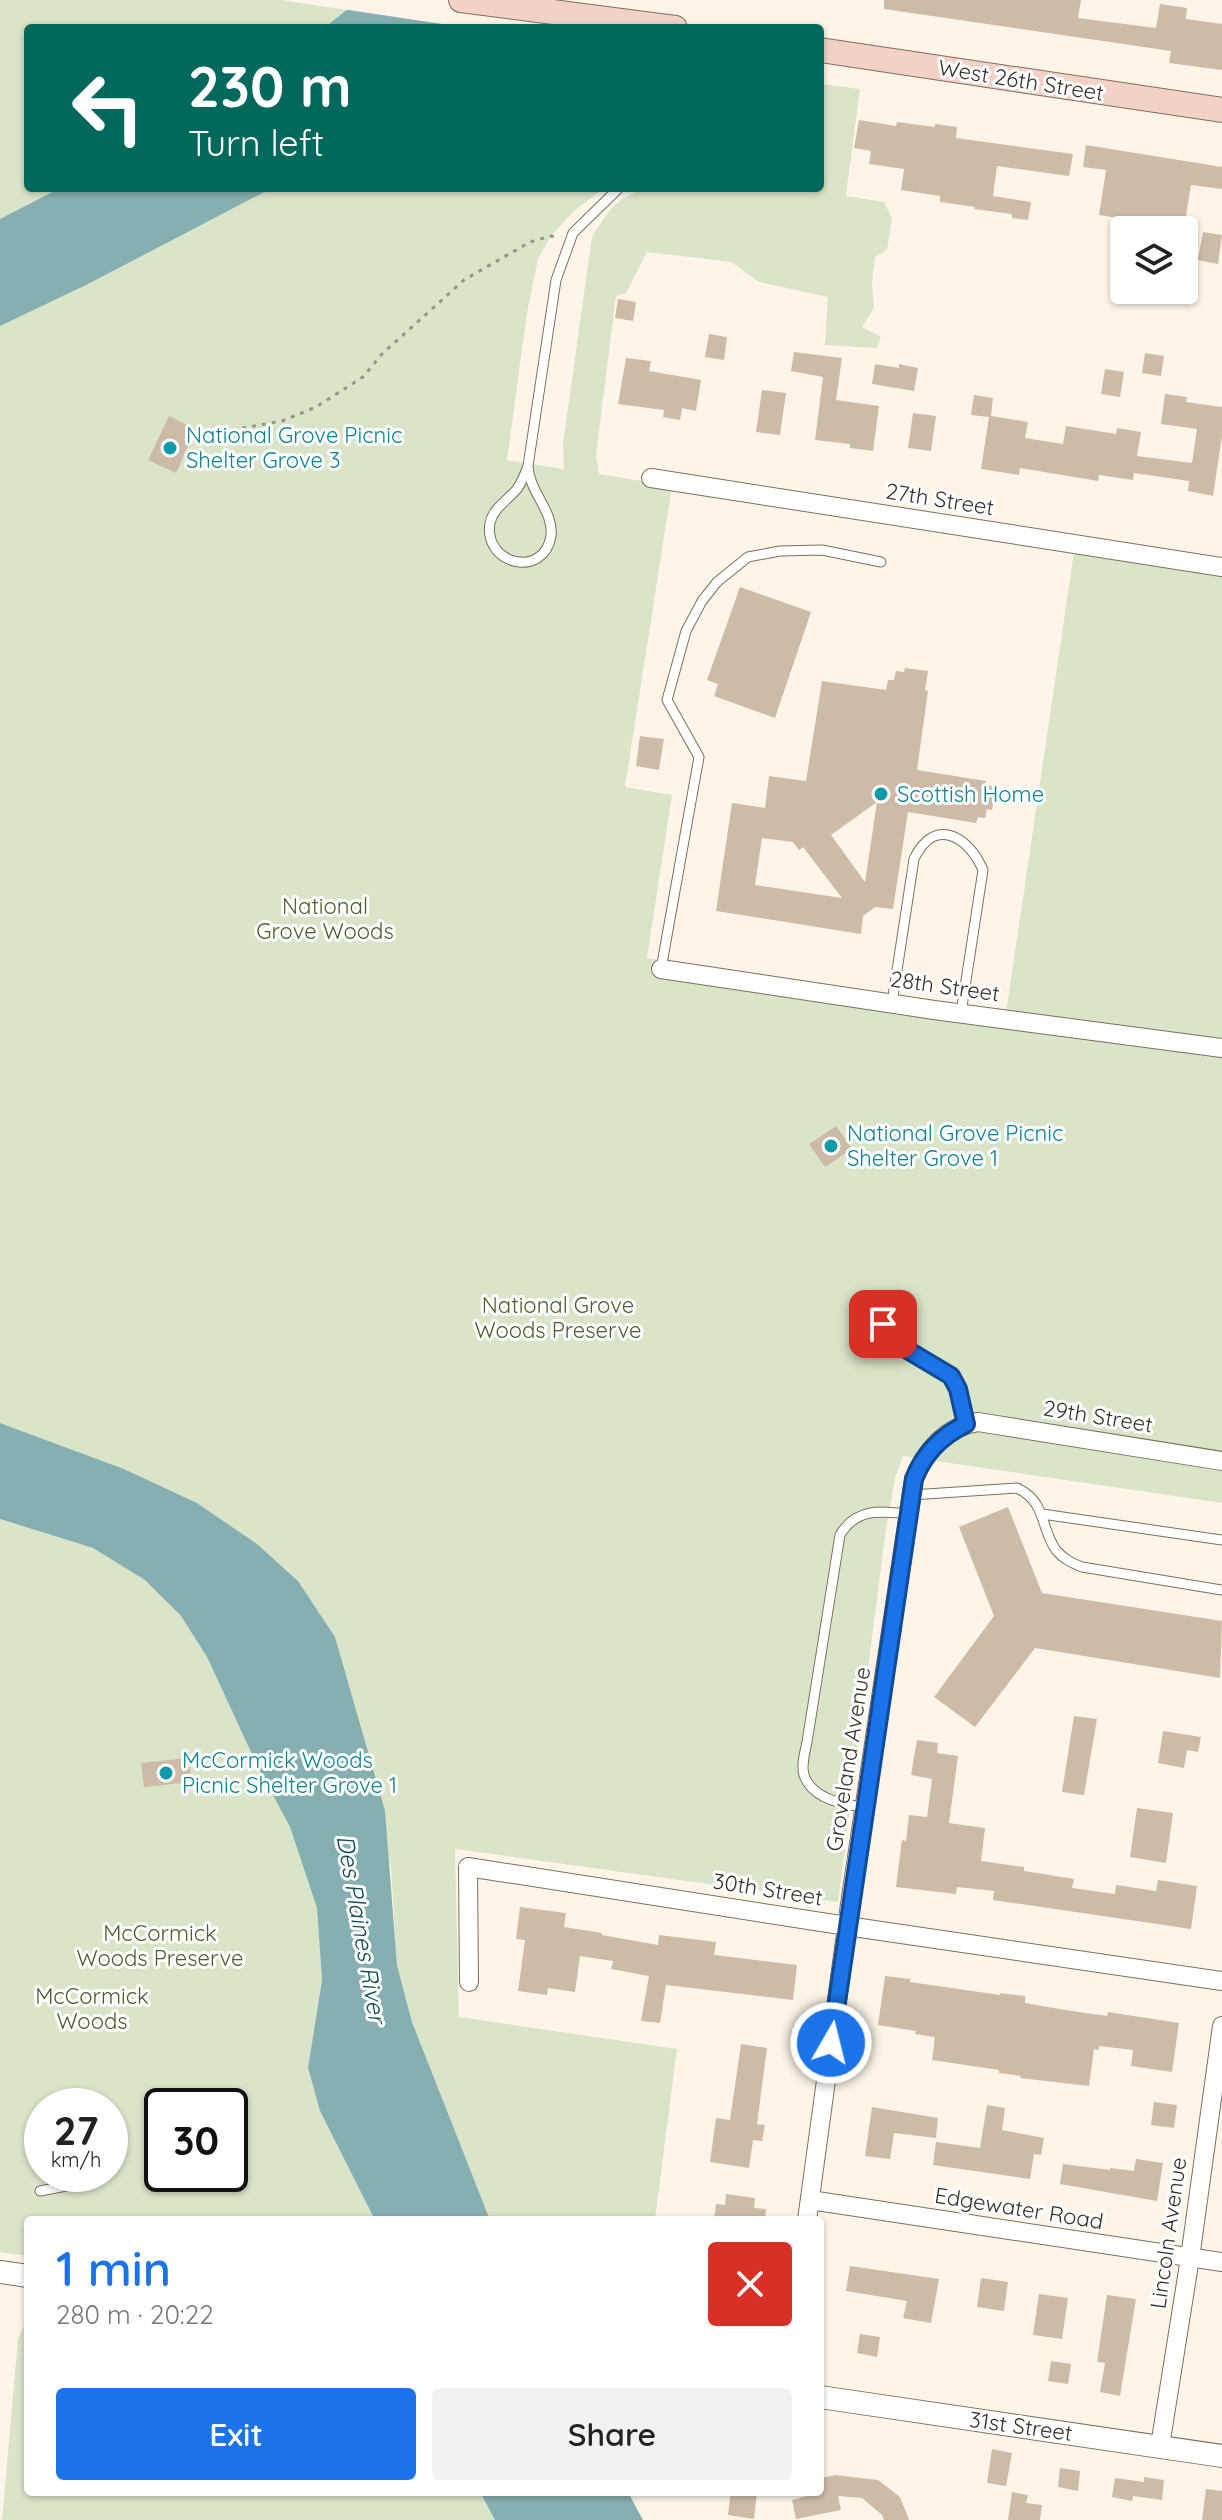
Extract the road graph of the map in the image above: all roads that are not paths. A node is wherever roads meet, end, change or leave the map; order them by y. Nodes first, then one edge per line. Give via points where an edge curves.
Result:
1 (461, 0) edge
2 (649, 24) edge
3 (824, 51) edge
4 (1222, 110) edge
5 (614, 192) edge
6 (528, 466) junction
7 (651, 478) dead end
8 (881, 562) dead end
9 (1222, 567) edge
10 (661, 969) joint
11 (892, 1003) junction
12 (961, 1013) junction
13 (1222, 1048) edge
14 (883, 1315) dead end
15 (966, 1424) junction
16 (1222, 1461) edge
17 (911, 1495) junction
18 (909, 1514) junction
19 (1042, 1514) junction
20 (1222, 1540) edge
21 (1222, 1590) edge
22 (865, 1807) junction
23 (847, 1926) junction
24 (1222, 1981) edge
25 (469, 1982) dead end
26 (1222, 2026) edge
27 (810, 2200) junction
28 (808, 2216) edge
29 (1190, 2258) junction
30 (1222, 2262) edge
31 (0, 2272) edge
32 (24, 2275) edge
33 (824, 2398) edge
34 (1160, 2446) junction
35 (1222, 2456) edge

1 - 2 main road
3 - 4 main road, West 26th Street
5 - 6 lane via 573,233 556,280
6 - 6 lane via 528,477 550,518 551,537 540,556 518,562 500,554 490,522
7 - 9 street, 27th Street
8 - 10 lane via 822,550 748,557 702,601 686,631 667,700 699,757
10 - 11 street, 28th Street
11 - 12 street, 28th Street
11 - 12 lane via 914,859 931,839 953,835 967,843 983,870
12 - 13 street, 28th Street
14 - 15 lane via 885,1331 894,1342 951,1376
15 - 16 street, 29th Street via 1002,1425
15 - 17 street, Groveland Avenue via 926,1454
17 - 18 street, Groveland Avenue
17 - 19 lane via 1017,1488 1029,1494
18 - 22 street, Groveland Avenue
18 - 22 lane via 857,1515 840,1535 803,1765 817,1793
19 - 20 lane
19 - 21 lane via 1055,1550 1067,1561
22 - 23 street, Groveland Avenue
23 - 24 street, 30th Street
23 - 25 street, 30th Street via 468,1867
23 - 27 street, Groveland Avenue
26 - 29 street, Lincoln Avenue
27 - 28 street, Groveland Avenue
27 - 29 street, Edgewater Road
29 - 30 street, Edgewater Road
29 - 34 street, Lincoln Avenue
31 - 32 street
33 - 34 street, 31st Street
34 - 35 street, 31st Street

